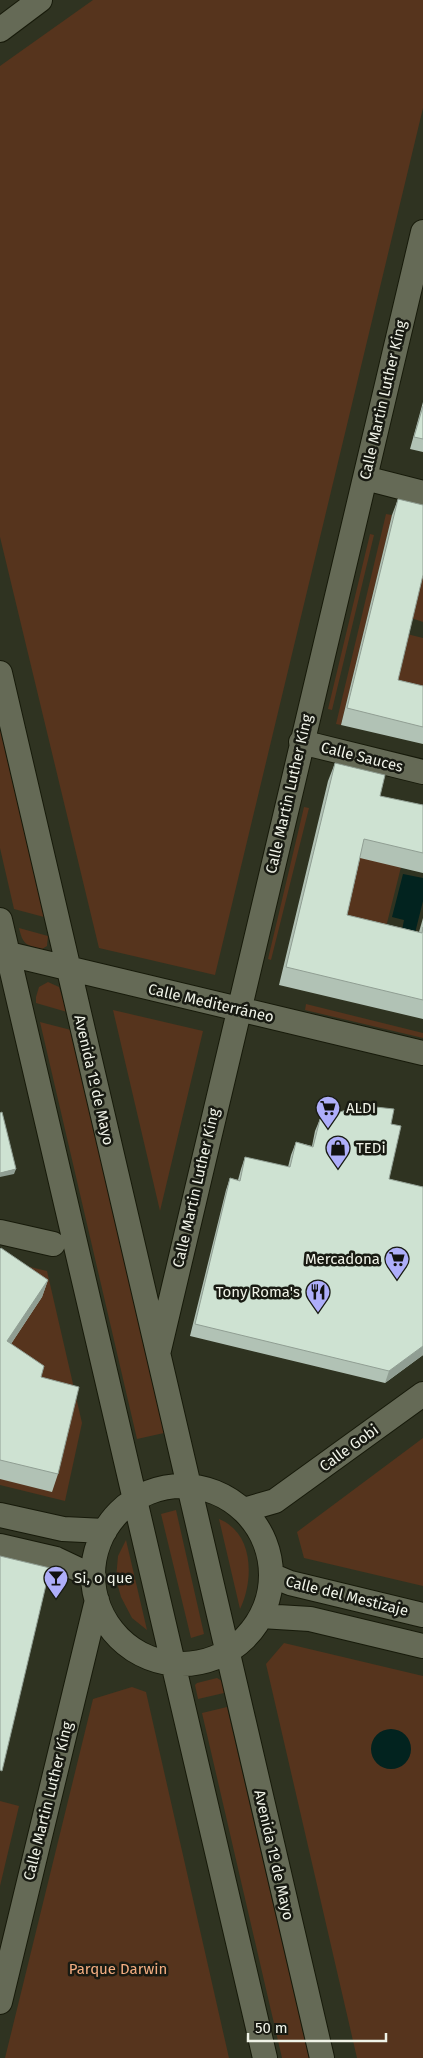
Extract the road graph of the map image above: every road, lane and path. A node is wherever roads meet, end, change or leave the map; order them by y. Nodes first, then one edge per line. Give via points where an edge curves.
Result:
1 (40, 0) edge
2 (0, 30) edge
3 (423, 232) edge
4 (365, 478) junction
5 (423, 493) edge
6 (0, 674) edge
7 (301, 742) junction
8 (423, 772) edge
9 (0, 920) edge
10 (4, 953) edge
11 (67, 968) junction
12 (239, 1010) junction
13 (423, 1053) edge
14 (0, 1232) edge
15 (53, 1244) dead end
16 (157, 1356) junction
17 (423, 1394) edge
18 (190, 1485) junction
19 (135, 1499) junction
20 (275, 1501) junction
21 (244, 1510) junction
22 (0, 1515) edge
23 (260, 1531) junction
24 (104, 1532) junction
25 (0, 1546) edge
26 (271, 1575) junction
27 (95, 1588) junction
28 (423, 1615) edge
29 (261, 1616) junction
30 (423, 1646) edge
31 (227, 1652) junction
32 (173, 1664) junction
33 (0, 2002) edge
34 (265, 2058) edge
35 (322, 2058) edge

1 - 2 street
3 - 4 street, Calle Martin Luther King
4 - 5 street
4 - 7 street, Calle Martin Luther King
6 - 11 street, Avenida 1º de Mayo
7 - 8 street, Calle Sauces
7 - 12 street, Calle Martin Luther King
9 - 10 street
10 - 11 street, Calle Mediterráneo
10 - 19 street
11 - 12 street, Calle Mediterráneo
11 - 16 street, Avenida 1º de Mayo
12 - 13 street, Calle Mediterráneo
12 - 16 street, Calle Martin Luther King
14 - 15 street
16 - 18 street, Avenida 1º de Mayo
17 - 20 street, Calle Gobi
18 - 19 street via 166,1486
18 - 21 street via 216,1492
18 - 31 street, Avenida 1º de Mayo
19 - 24 street via 121,1510
19 - 32 street
20 - 21 street, Calle Gobi
20 - 23 street, Calle Gobi
21 - 23 street
22 - 24 street via 63,1529
23 - 26 street
24 - 27 street via 94,1560
25 - 27 street via 56,1559
26 - 28 street, Calle del Mestizaje via 290,1583
26 - 29 street via 270,1590
27 - 32 street via 99,1609 117,1636 135,1651
27 - 33 street, Calle Martin Luther King
29 - 30 street, Calle del Mestizaje via 310,1619
29 - 31 street via 247,1636
31 - 32 street via 211,1659
31 - 35 street, Avenida 1º de Mayo
32 - 34 street

